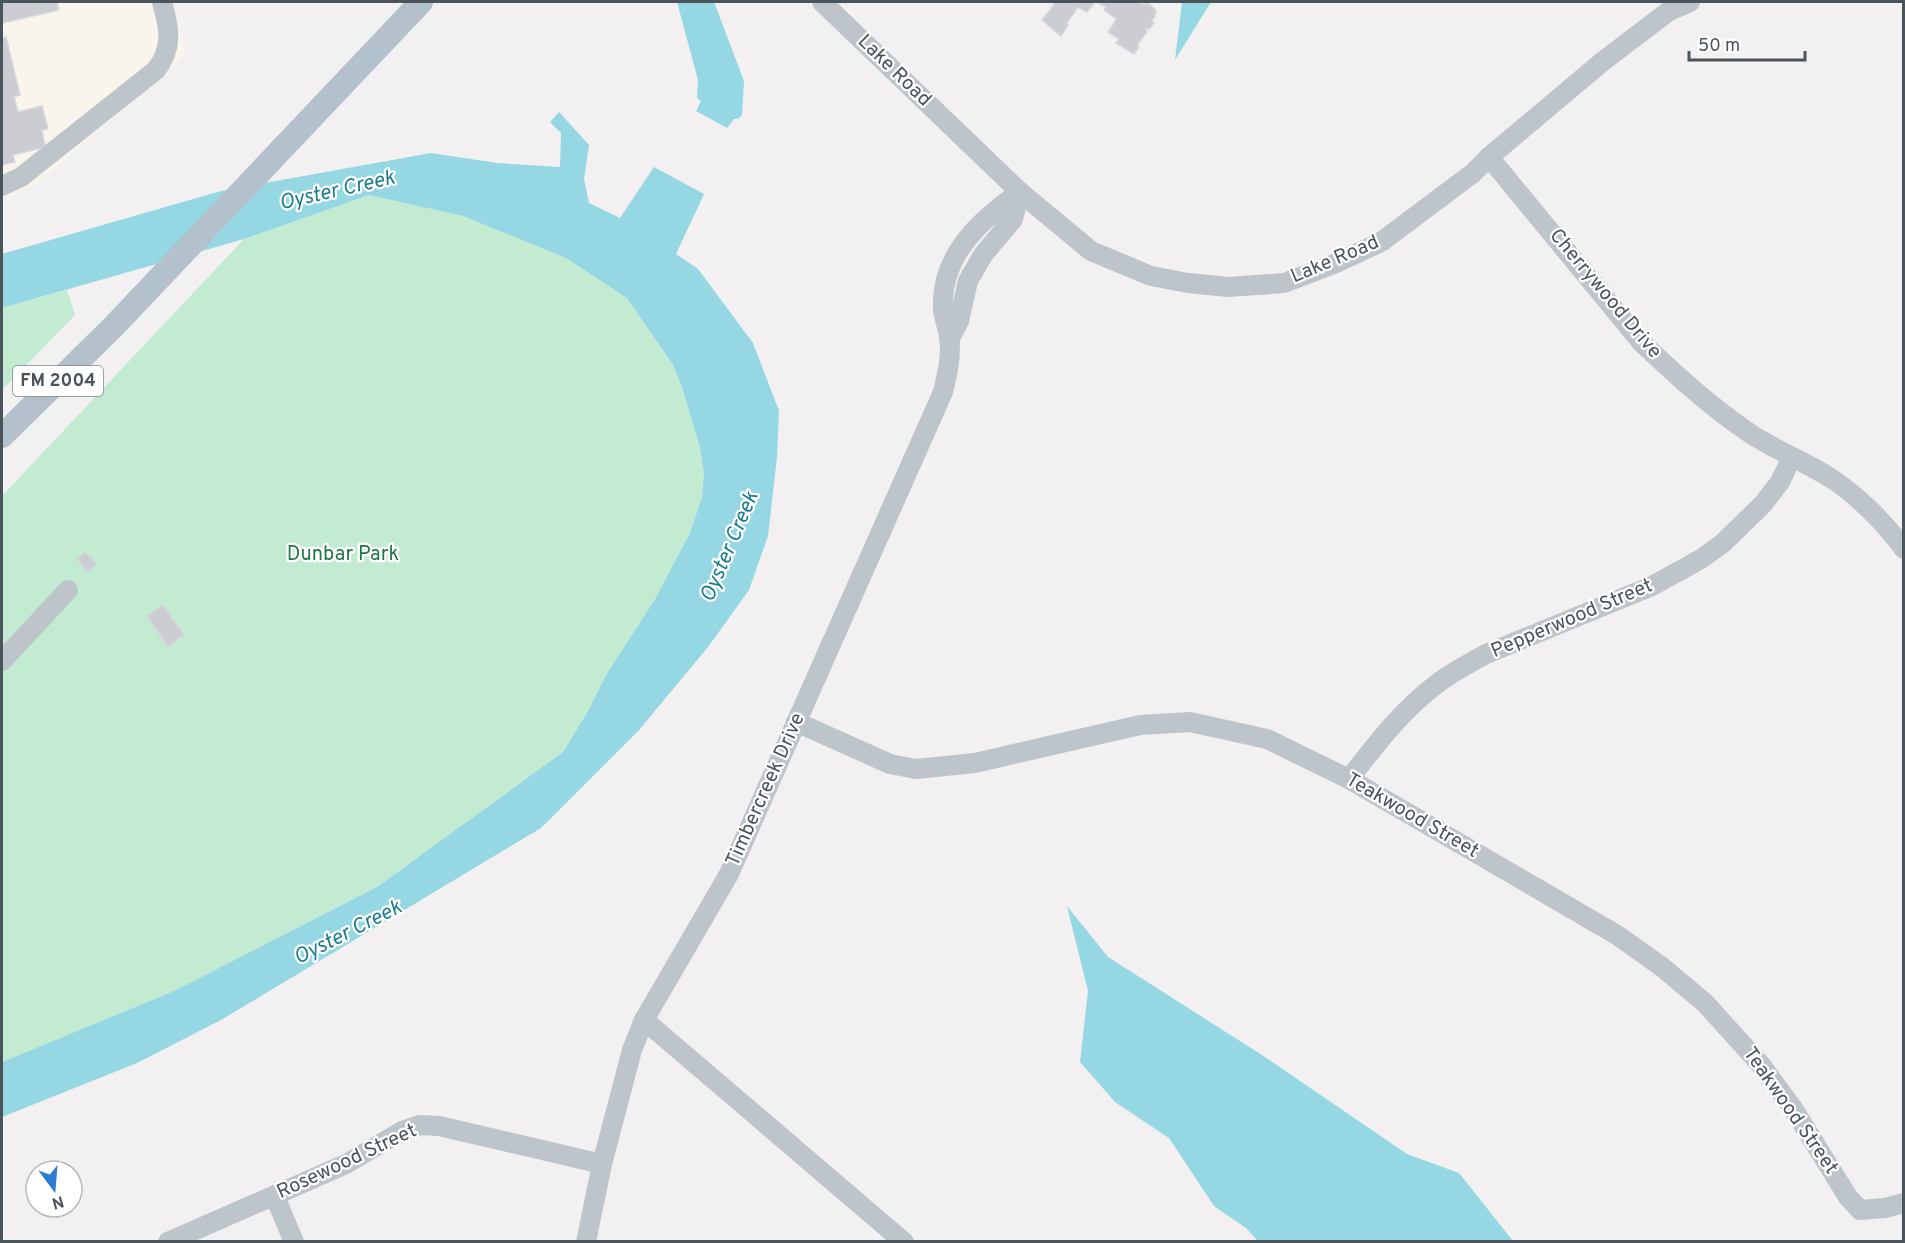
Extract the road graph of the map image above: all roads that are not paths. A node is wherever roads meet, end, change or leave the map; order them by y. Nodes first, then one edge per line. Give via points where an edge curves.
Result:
1 (162, 2) edge
2 (421, 2) edge
3 (822, 2) edge
4 (1680, 4) edge
5 (1489, 157) junction
6 (2, 186) edge
7 (1020, 192) junction
8 (2, 436) edge
9 (1792, 457) junction
10 (1904, 549) edge
11 (68, 590) dead end
12 (2, 661) edge
13 (796, 722) junction
14 (1349, 779) junction
15 (644, 1020) junction
16 (602, 1164) junction
17 (275, 1197) junction
18 (1904, 1203) edge
19 (168, 1242) edge
20 (294, 1242) edge
21 (586, 1242) edge
22 (904, 1242) edge

1 - 6 street via 170,39 168,51 156,70 21,177
2 - 8 main road, FM 2004 / FM 2004 via 114,326
3 - 7 street, Lake Road
4 - 5 street, Lake Road via 1602,62
5 - 7 street, Lake Road via 1381,242 1284,283 1228,287 1151,276 1091,251
5 - 9 street, Cherrywood Drive via 1642,343 1726,416
7 - 13 street, Timbercreek Drive via 994,210 970,236 946,273 943,313 950,338 943,392
9 - 10 street, Cherrywood Drive via 1831,478 1858,499
9 - 14 street, Pepperwood Street via 1763,504 1701,559 1652,586 1462,667 1397,719
11 - 12 street
13 - 14 street, Teakwood Street via 890,764 916,769 975,763 1140,725 1190,722 1267,739
13 - 15 street, Timbercreek Drive via 729,874
14 - 18 street, Teakwood Street via 1617,935 1662,967 1705,1003 1761,1065 1860,1210
15 - 16 street, Timbercreek Drive via 632,1050
15 - 22 street
16 - 17 street, Rosewood Street via 439,1126 420,1125
16 - 21 street, Timbercreek Drive
17 - 19 street, Rosewood Street
17 - 20 street

